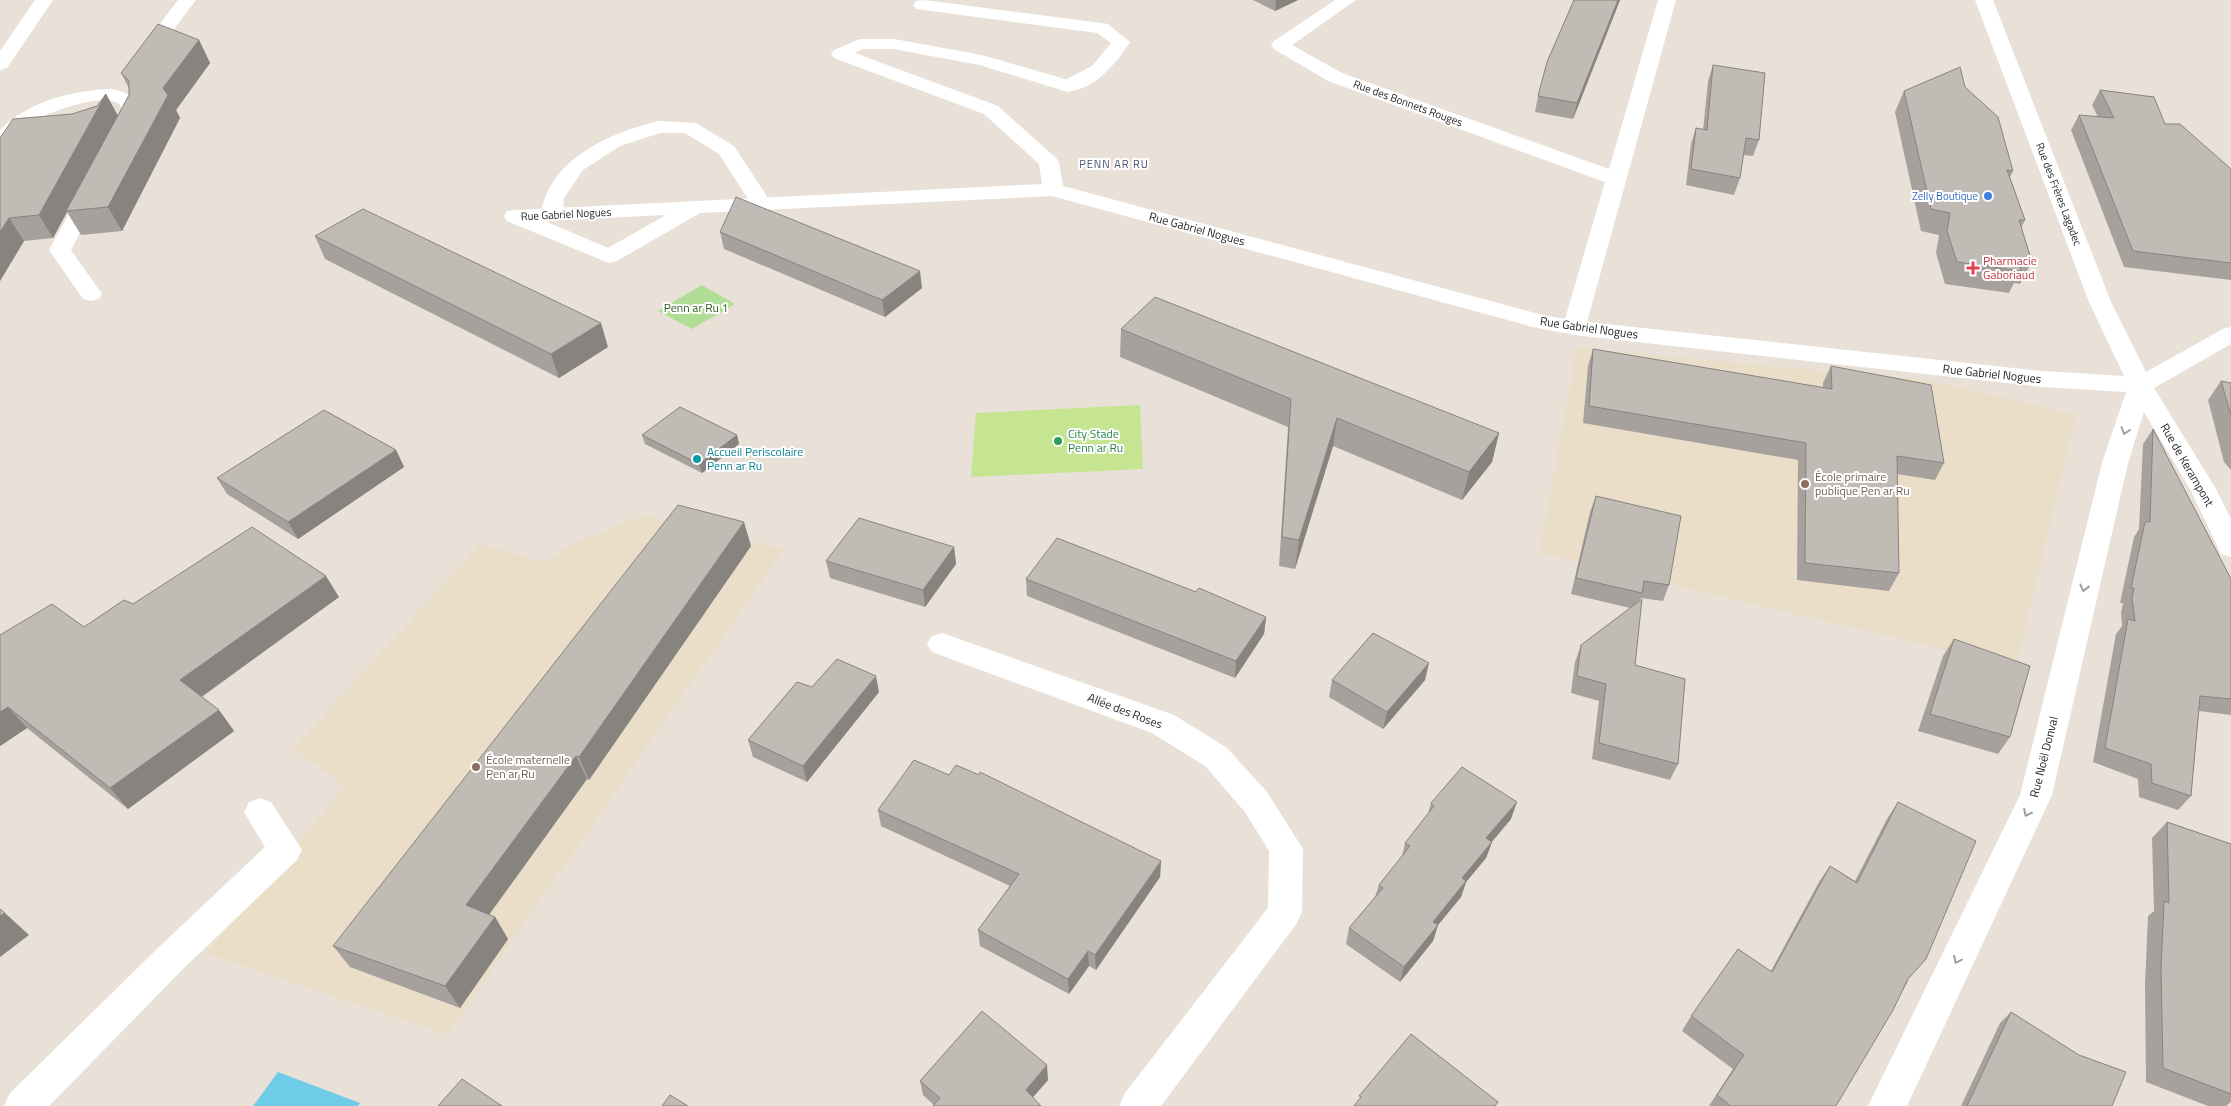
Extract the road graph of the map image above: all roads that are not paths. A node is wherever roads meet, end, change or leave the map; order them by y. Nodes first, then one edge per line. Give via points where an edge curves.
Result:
1 (44, 0) edge
2 (187, 0) edge
3 (1347, 0) edge
4 (1667, 0) edge
5 (1984, 0) edge
6 (922, 5) dead end
7 (0, 64) edge
8 (124, 84) junction
9 (0, 141) edge
10 (1616, 178) junction
11 (1053, 190) junction
12 (761, 204) junction
13 (694, 208) junction
14 (552, 214) junction
15 (90, 294) dead end
16 (1574, 328) junction
17 (2231, 334) edge
18 (2140, 385) junction
19 (2231, 547) edge
20 (942, 644) dead end
21 (260, 812) dead end
22 (23, 1106) edge
23 (1138, 1106) edge
24 (1887, 1106) edge

1 - 7 street
2 - 8 street
3 - 10 street, Rue des Bonnets Rouges via 1280,45 1335,77
4 - 10 street
5 - 18 street, Rue des Frères Lagadec via 2100,302
6 - 11 street via 1102,28 1121,42 1111,60 1094,76 1068,86 982,60 894,44 860,44 840,54 992,110 1049,162
8 - 9 street via 26,117
8 - 15 street via 131,112 60,250
10 - 16 street
11 - 12 street, Rue Gabriel Nogues
11 - 16 street, Rue Gabriel Nogues via 1540,322
12 - 13 street, Rue Gabriel Nogues
12 - 14 street via 727,150 689,127 658,127 613,142 576,166 554,198
13 - 14 street, Rue Gabriel Nogues
13 - 14 street, Rue Gabriel Nogues via 608,256 515,216
16 - 18 street, Rue Gabriel Nogues via 2042,379
17 - 18 street
18 - 19 street, Rue de Kerampont via 2203,489
18 -> 24 street, Rue Noël Donval via 2115,463 2036,796
20 - 23 street, Allée des Roses via 1163,724 1216,757 1256,802 1286,849 1285,912
21 - 22 street via 285,850 172,956

